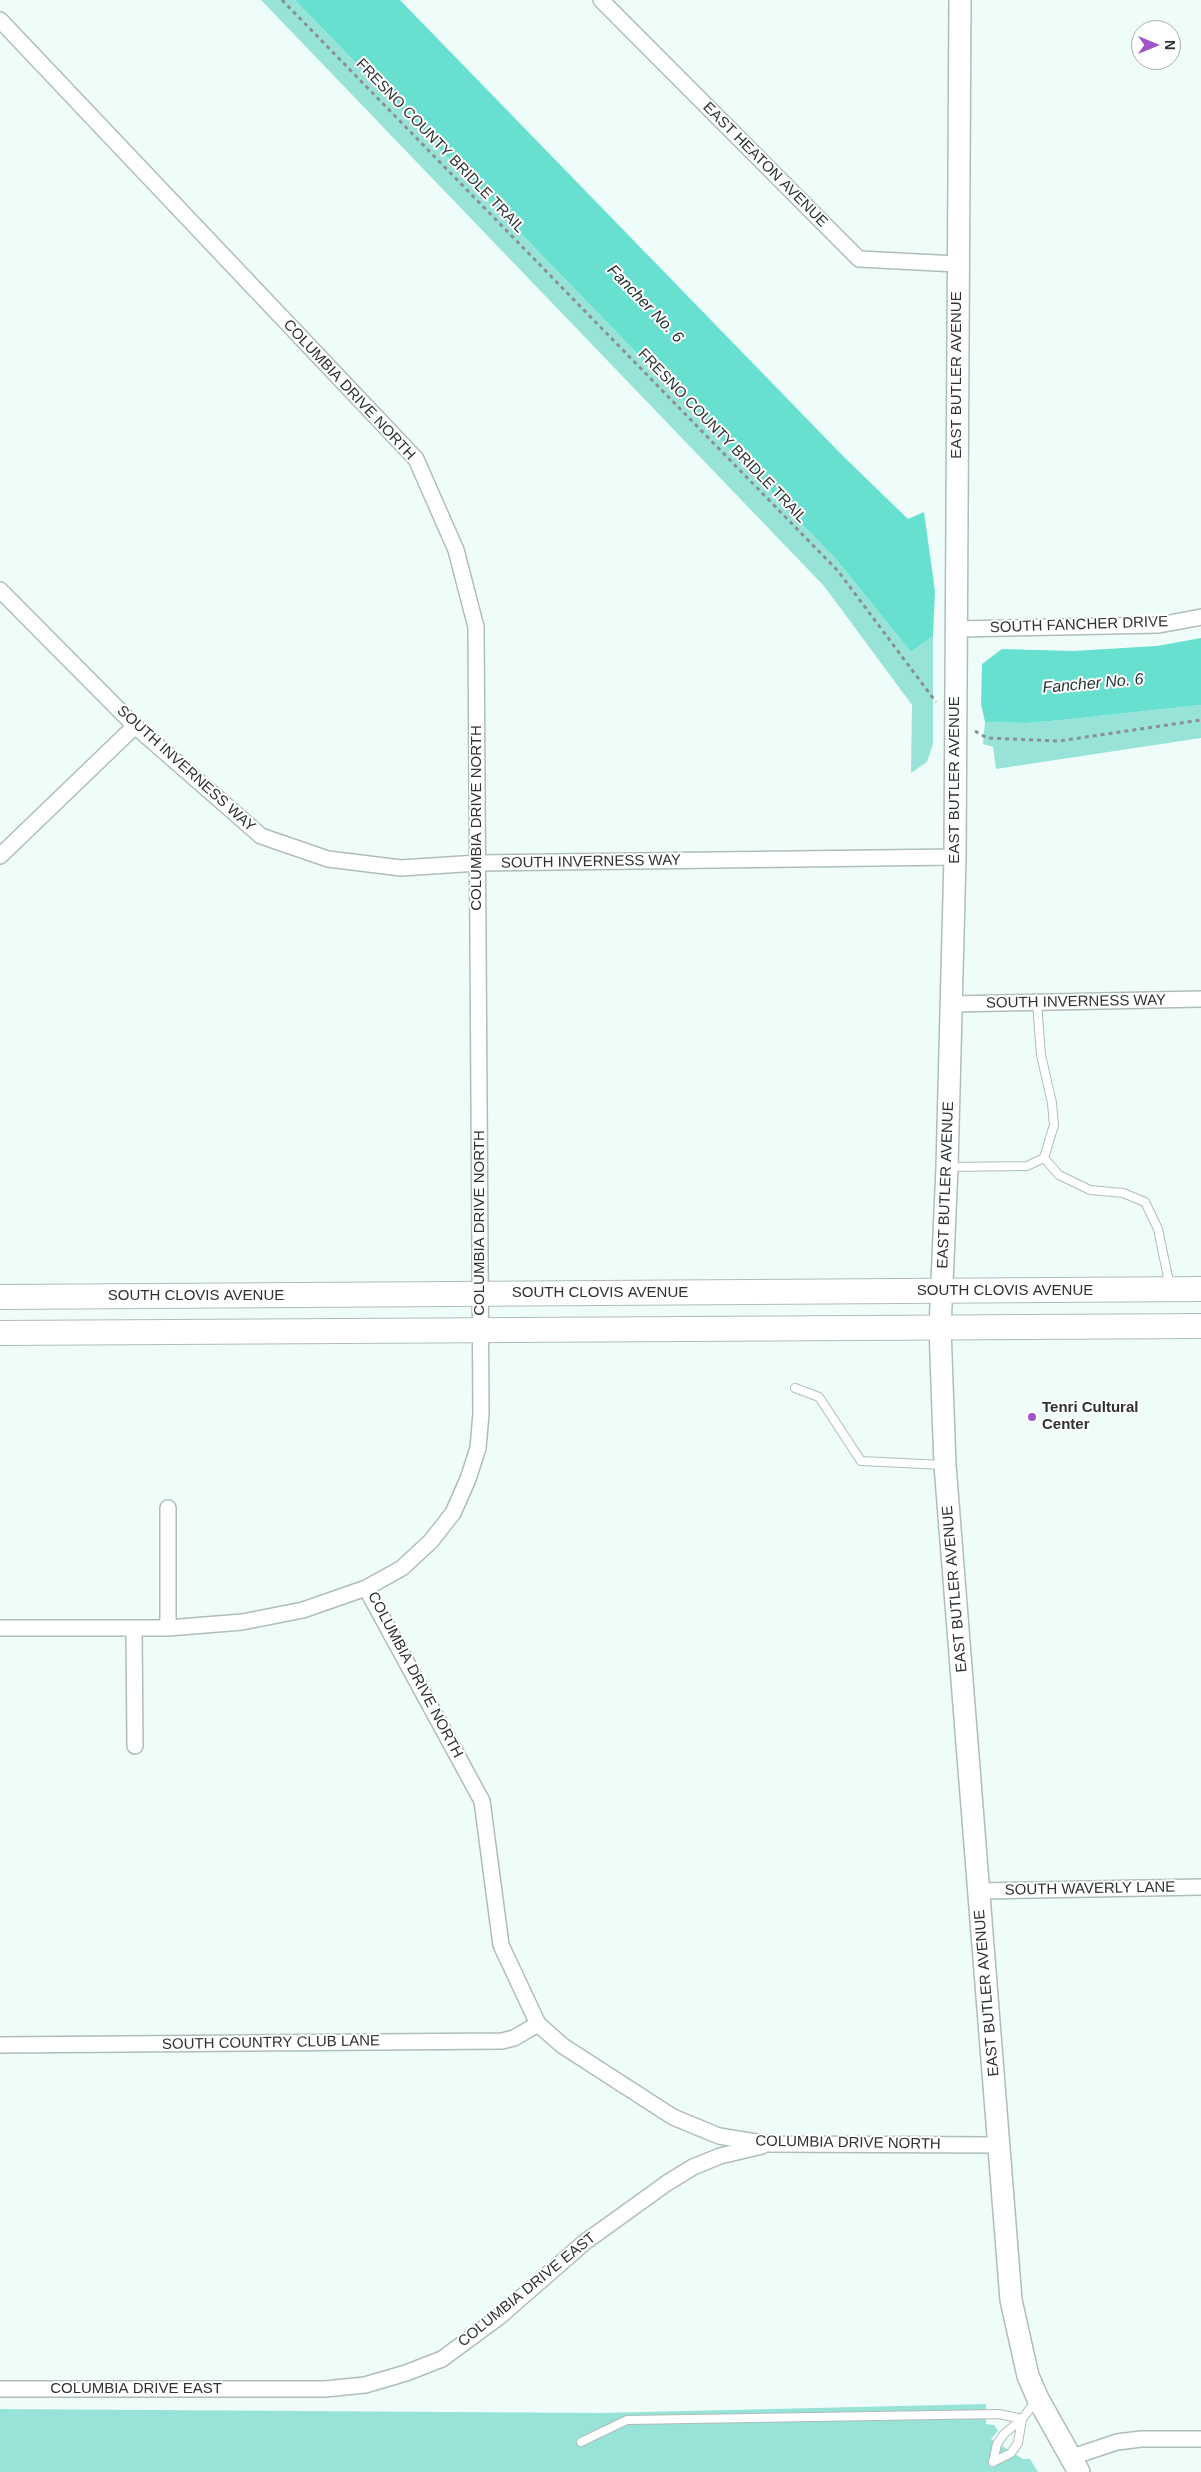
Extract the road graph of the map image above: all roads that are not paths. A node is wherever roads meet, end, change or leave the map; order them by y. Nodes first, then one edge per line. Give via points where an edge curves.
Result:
1 (601, 0) edge
2 (960, 0) edge
3 (0, 20) edge
4 (957, 264) junction
5 (0, 590) edge
6 (1201, 618) edge
7 (957, 629) junction
8 (135, 726) junction
9 (0, 856) edge
10 (955, 857) junction
11 (478, 864) junction
12 (1201, 999) edge
13 (1037, 1002) junction
14 (952, 1004) junction
15 (1044, 1158) junction
16 (947, 1167) junction
17 (1170, 1289) junction
18 (1201, 1289) edge
19 (943, 1291) junction
20 (480, 1293) junction
21 (0, 1297) edge
22 (1201, 1326) edge
23 (940, 1328) junction
24 (481, 1330) junction
25 (0, 1333) edge
26 (795, 1388) dead end
27 (945, 1465) junction
28 (168, 1508) dead end
29 (366, 1588) junction
30 (0, 1628) edge
31 (134, 1628) junction
32 (168, 1628) junction
33 (135, 1746) dead end
34 (1201, 1887) edge
35 (979, 1891) junction
36 (538, 2024) junction
37 (0, 2045) edge
38 (768, 2144) junction
39 (998, 2145) junction
40 (0, 2389) edge
41 (1038, 2399) junction
42 (1022, 2419) junction
43 (1201, 2439) edge
44 (581, 2442) dead end
45 (1076, 2464) edge

1 - 4 street, EAST HEATON AVENUE via 859,259
2 - 4 street, EAST BUTLER AVENUE
3 - 11 street, COLUMBIA DRIVE NORTH via 416,459 456,550 476,627
4 - 7 street, EAST BUTLER AVENUE
5 - 8 street, SOUTH INVERNESS WAY
6 - 7 street, SOUTH FANCHER DRIVE via 1159,625
7 - 10 street, EAST BUTLER AVENUE
8 - 9 street
8 - 11 street, SOUTH INVERNESS WAY via 262,836 328,859 401,868
10 - 11 street, SOUTH INVERNESS WAY
10 - 14 street, EAST BUTLER AVENUE
11 - 20 street, COLUMBIA DRIVE NORTH
12 - 13 street, SOUTH INVERNESS WAY
13 - 14 street, SOUTH INVERNESS WAY
13 - 15 lane via 1041,1055 1054,1126
14 - 16 street, EAST BUTLER AVENUE
15 - 16 lane via 1027,1166
15 - 17 lane via 1059,1175 1090,1190 1123,1193 1145,1202 1158,1230
16 - 19 street, EAST BUTLER AVENUE
17 - 18 main road, SOUTH CLOVIS AVENUE
17 - 19 main road, SOUTH CLOVIS AVENUE
19 - 20 main road, SOUTH CLOVIS AVENUE
19 - 23 street, EAST BUTLER AVENUE
20 - 21 main road, SOUTH CLOVIS AVENUE
20 - 24 street, COLUMBIA DRIVE NORTH
22 - 23 main road
23 - 24 main road
23 - 27 street, EAST BUTLER AVENUE
24 - 25 main road
24 - 29 street, COLUMBIA DRIVE NORTH via 481,1414 478,1448 468,1480 453,1512 431,1541 402,1568
26 - 27 lane via 820,1397 861,1461
27 - 35 street, EAST BUTLER AVENUE
28 - 32 street
29 - 32 street via 278,1616
29 - 36 street, COLUMBIA DRIVE NORTH via 482,1801 501,1945
30 - 31 street
31 - 32 street
31 - 33 street
34 - 35 street, SOUTH WAVERLY LANE
35 - 39 street, EAST BUTLER AVENUE
36 - 37 street, SOUTH COUNTRY CLUB LANE via 502,2041
36 - 38 street, COLUMBIA DRIVE NORTH via 563,2046 673,2117 719,2136
38 - 39 street, COLUMBIA DRIVE NORTH
38 - 40 street, COLUMBIA DRIVE EAST via 720,2156 687,2171 614,2220 499,2317 442,2359 406,2373 365,2385 325,2389
39 - 41 street, EAST BUTLER AVENUE via 1010,2300 1022,2355
41 - 42 lane
41 - 45 street, EAST BUTLER AVENUE
42 - 42 lane via 1000,2440 992,2462 1010,2453 1018,2443
42 - 44 lane via 999,2414 626,2420
43 - 45 street via 1117,2442

